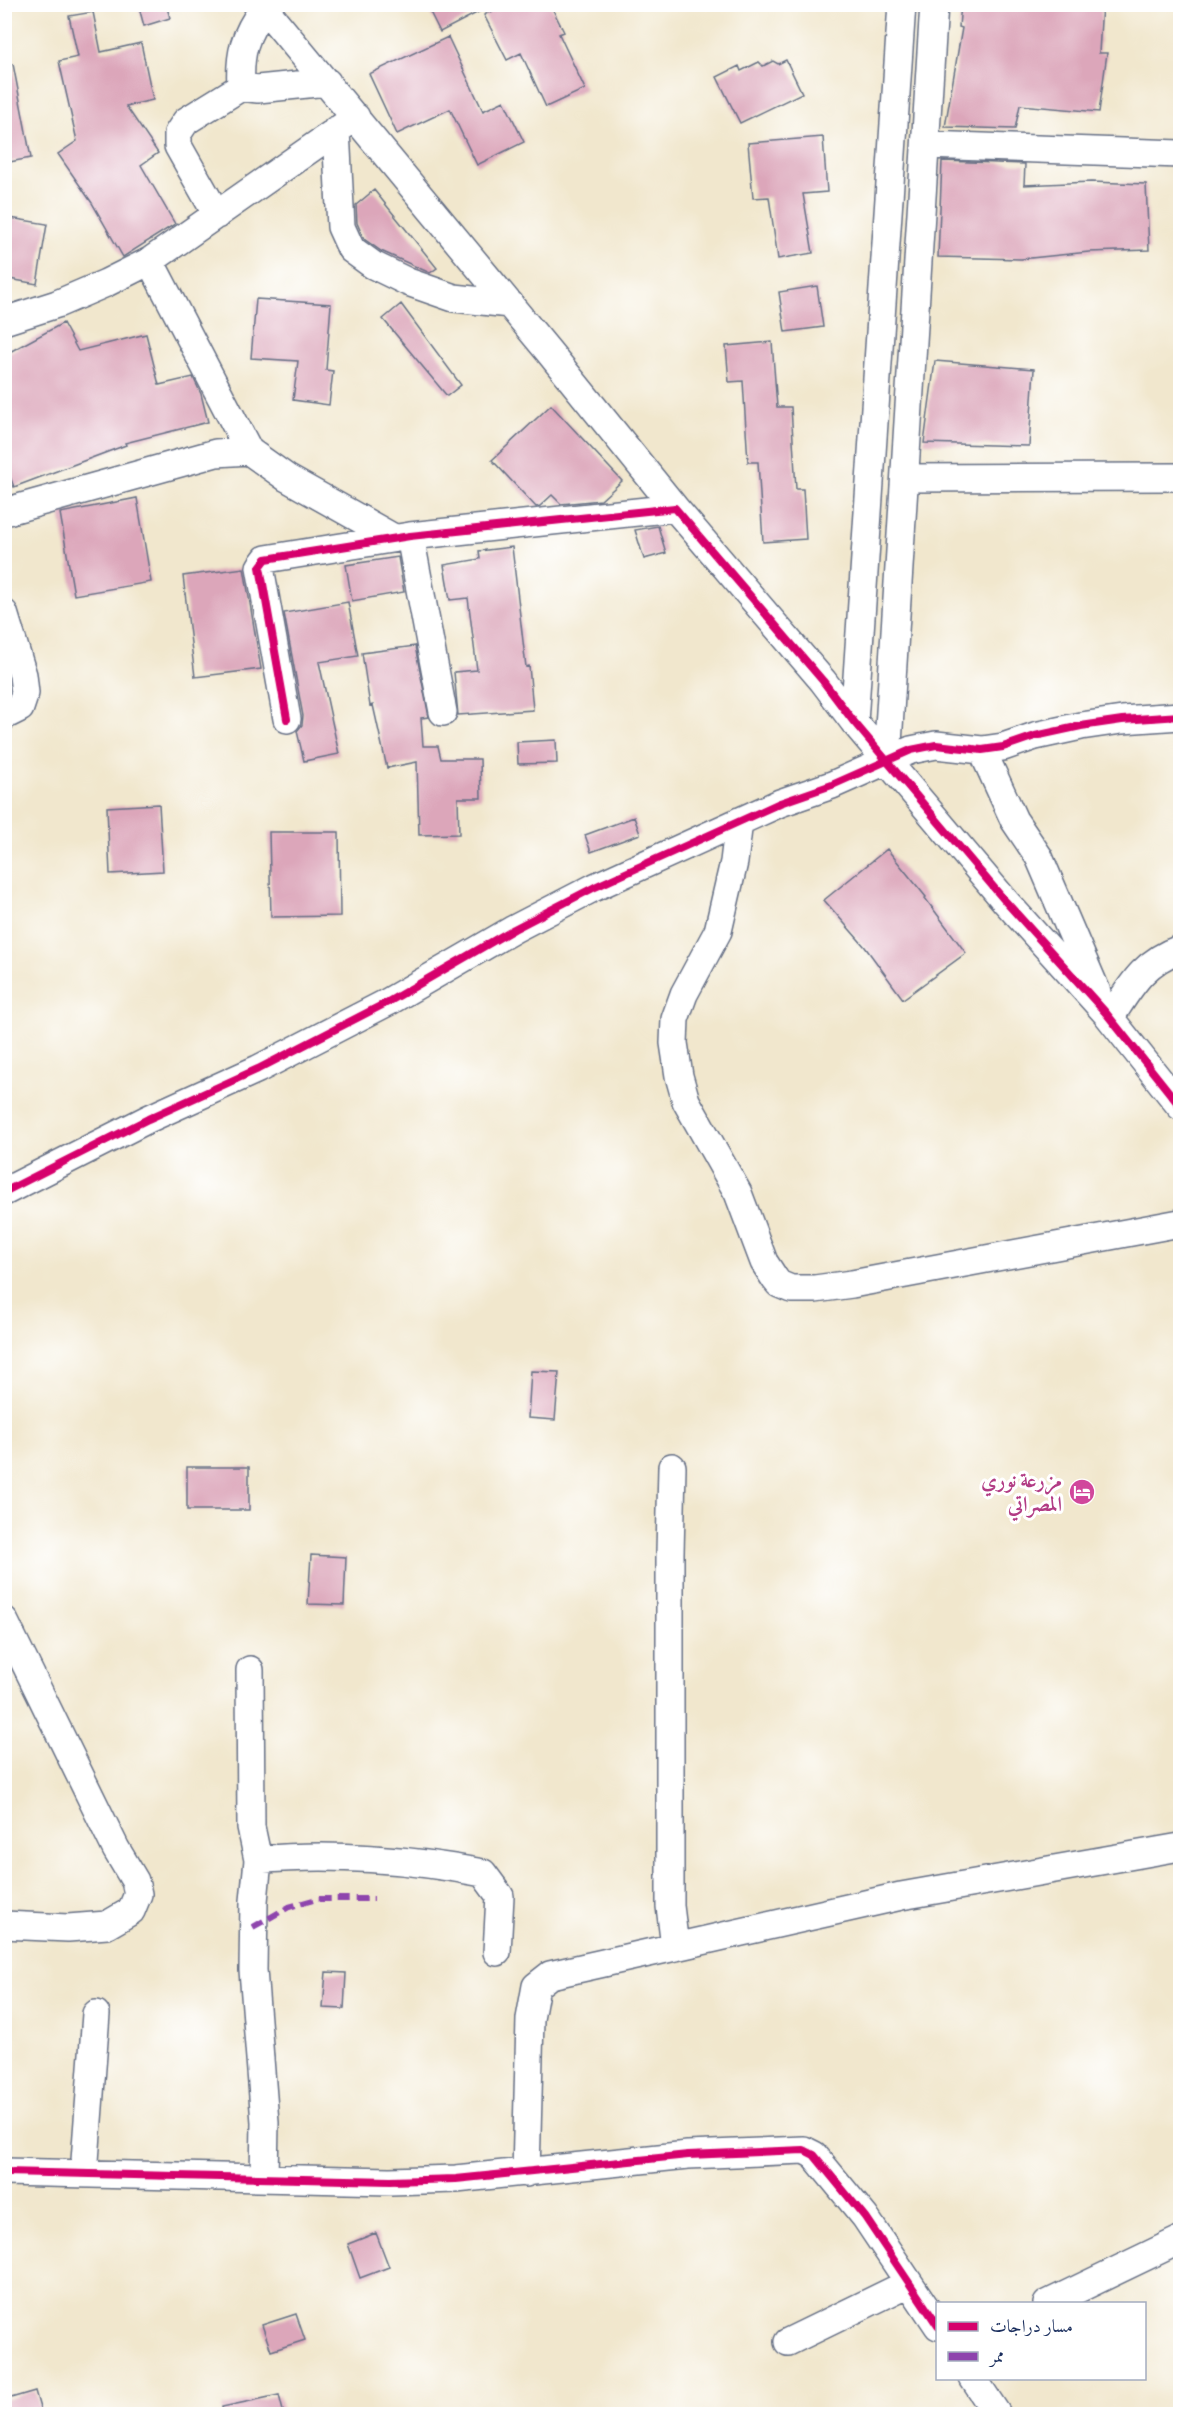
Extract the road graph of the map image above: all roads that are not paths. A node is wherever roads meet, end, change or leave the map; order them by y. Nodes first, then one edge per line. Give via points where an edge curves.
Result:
1 (902, 4) edge
2 (934, 4) edge
3 (262, 6) edge
4 (327, 82) junction
5 (242, 87) junction
6 (346, 124) junction
7 (926, 144) junction
8 (1180, 154) edge
9 (217, 214) junction
10 (150, 261) junction
11 (510, 304) junction
12 (4, 321) edge
13 (249, 451) junction
14 (1180, 477) edge
15 (905, 478) junction
16 (675, 508) junction
17 (4, 512) edge
18 (402, 537) junction
19 (4, 613) edge
20 (443, 712) dead end
21 (4, 716) edge
22 (1180, 716) edge
23 (287, 719) dead end
24 (854, 722) junction
25 (982, 750) junction
26 (887, 760) junction
27 (738, 822) junction
28 (1180, 949) edge
29 (1108, 1015) junction
30 (1180, 1106) edge
31 (4, 1192) edge
32 (1180, 1223) edge
33 (672, 1467) dead end
34 (4, 1620) edge
35 (250, 1670) dead end
36 (1180, 1847) edge
37 (258, 1860) junction
38 (4, 1925) edge
39 (675, 1947) junction
40 (497, 1952) dead end
41 (96, 2014) dead end
42 (4, 2172) edge
43 (526, 2173) junction
44 (84, 2174) junction
45 (264, 2177) junction
46 (1180, 2240) edge
47 (909, 2283) junction
48 (1051, 2302) edge
49 (936, 2323) edge
50 (788, 2342) dead end
51 (974, 2380) edge
52 (997, 2415) edge

1 - 24 street
2 - 7 street
3 - 4 street
3 - 5 street via 242,51
4 - 5 street
4 - 6 street
5 - 9 street via 186,121 178,133 178,146
6 - 9 street
6 - 11 street
6 - 11 street via 341,227 351,249 373,266 442,294
7 - 8 street
7 - 15 street
9 - 10 street
10 - 12 street via 57,304
10 - 13 street
11 - 16 street
13 - 17 street via 216,453
13 - 18 street via 287,478
14 - 15 street
15 - 26 street
16 - 18 street
16 - 24 street
18 - 20 street
18 - 23 street via 289,554 266,559 260,567
19 - 21 street via 25,693 20,708
22 - 25 street via 1081,726
24 - 26 street
25 - 26 street via 936,744
25 - 29 street via 1014,820 1039,857
26 - 27 street
26 - 29 street via 1006,902
27 - 31 street via 585,892 278,1059
27 - 32 street via 734,862 718,931 684,994 675,1019 674,1043 686,1101 738,1193 764,1262 779,1284 814,1289 852,1284
28 - 29 street via 1143,969
29 - 30 street
33 - 39 street via 670,1906
34 - 38 street via 135,1881 138,1894 132,1911 107,1925
35 - 37 street via 251,1827
36 - 39 street via 901,1896
37 - 40 street via 323,1857 446,1866 483,1873 500,1896
37 - 45 street via 253,1970 265,2113
39 - 43 street via 550,1975 536,1986 530,2019
41 - 44 street
42 - 44 street
43 - 45 street via 390,2181
43 - 47 street via 688,2155 804,2150 814,2155 865,2217
44 - 45 street
46 - 48 street
47 - 49 street
47 - 50 street
51 - 52 street

